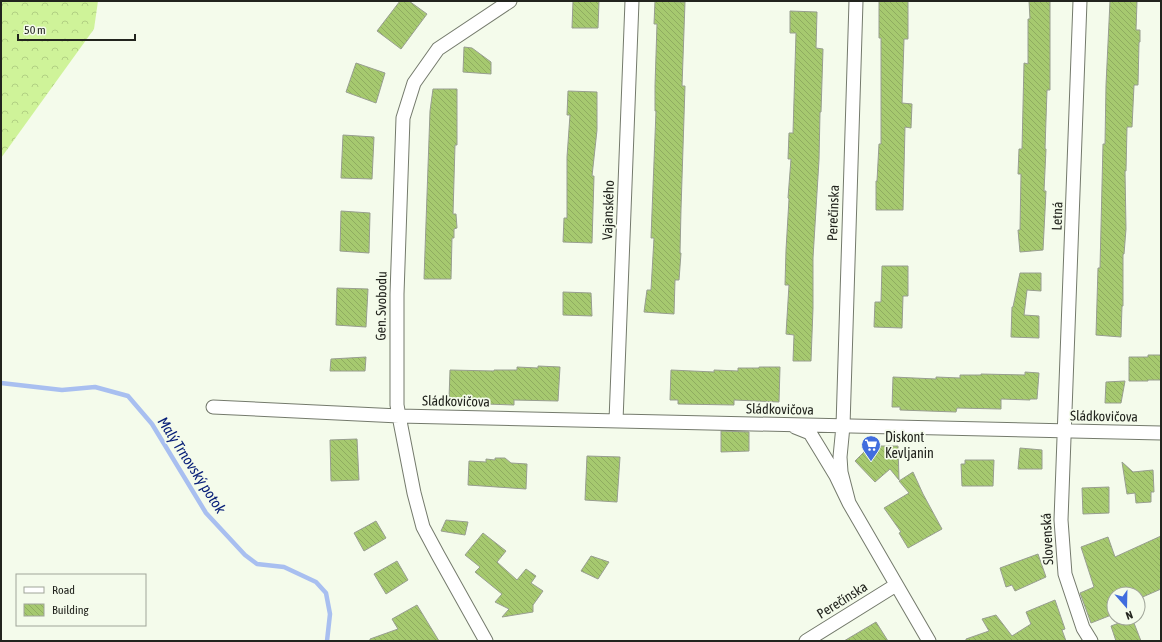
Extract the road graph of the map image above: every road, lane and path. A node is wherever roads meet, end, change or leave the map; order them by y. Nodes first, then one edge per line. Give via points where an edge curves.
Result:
1 (510, 1) edge
2 (632, 1) edge
3 (856, 1) edge
4 (1080, 1) edge
5 (213, 407) dead end
6 (399, 416) junction
7 (616, 421) junction
8 (790, 425) junction
9 (843, 426) junction
10 (863, 427) junction
11 (1065, 431) junction
12 (1161, 434) edge
13 (842, 443) junction
14 (821, 451) junction
15 (827, 474) junction
16 (848, 503) junction
17 (896, 585) junction
18 (486, 641) edge
19 (806, 641) edge
20 (929, 641) edge
21 (1091, 641) edge

1 - 6 street, Gen. Svobodu via 438,49 414,83 403,118 397,294
2 - 7 street, Vajanského
3 - 9 street, Perečínska
4 - 11 street, Letná
5 - 6 street, Sládkovičova
6 - 7 street, Sládkovičova
6 - 18 street, Gen. Svobodu via 414,493 424,527
7 - 8 street, Sládkovičova
8 - 9 street, Sládkovičova
8 - 14 street, Perečínska via 810,433
8 - 15 street, Perečínska via 803,435
9 - 10 street, Sládkovičova
9 - 13 street, Perečínska
9 - 14 street via 830,432 824,439
10 - 11 street, Sládkovičova
10 - 13 street via 846,434
11 - 12 street, Sládkovičova
11 - 21 street, Slovenská via 1062,520 1065,574 1083,628
13 - 16 street, Perečínska via 841,472
14 - 15 street, Perečínska
14 - 16 street, Perečínska
15 - 16 street, Perečínska
16 - 17 street, Perečínska
17 - 19 street, Perečínska
17 - 20 street, Perečínska

